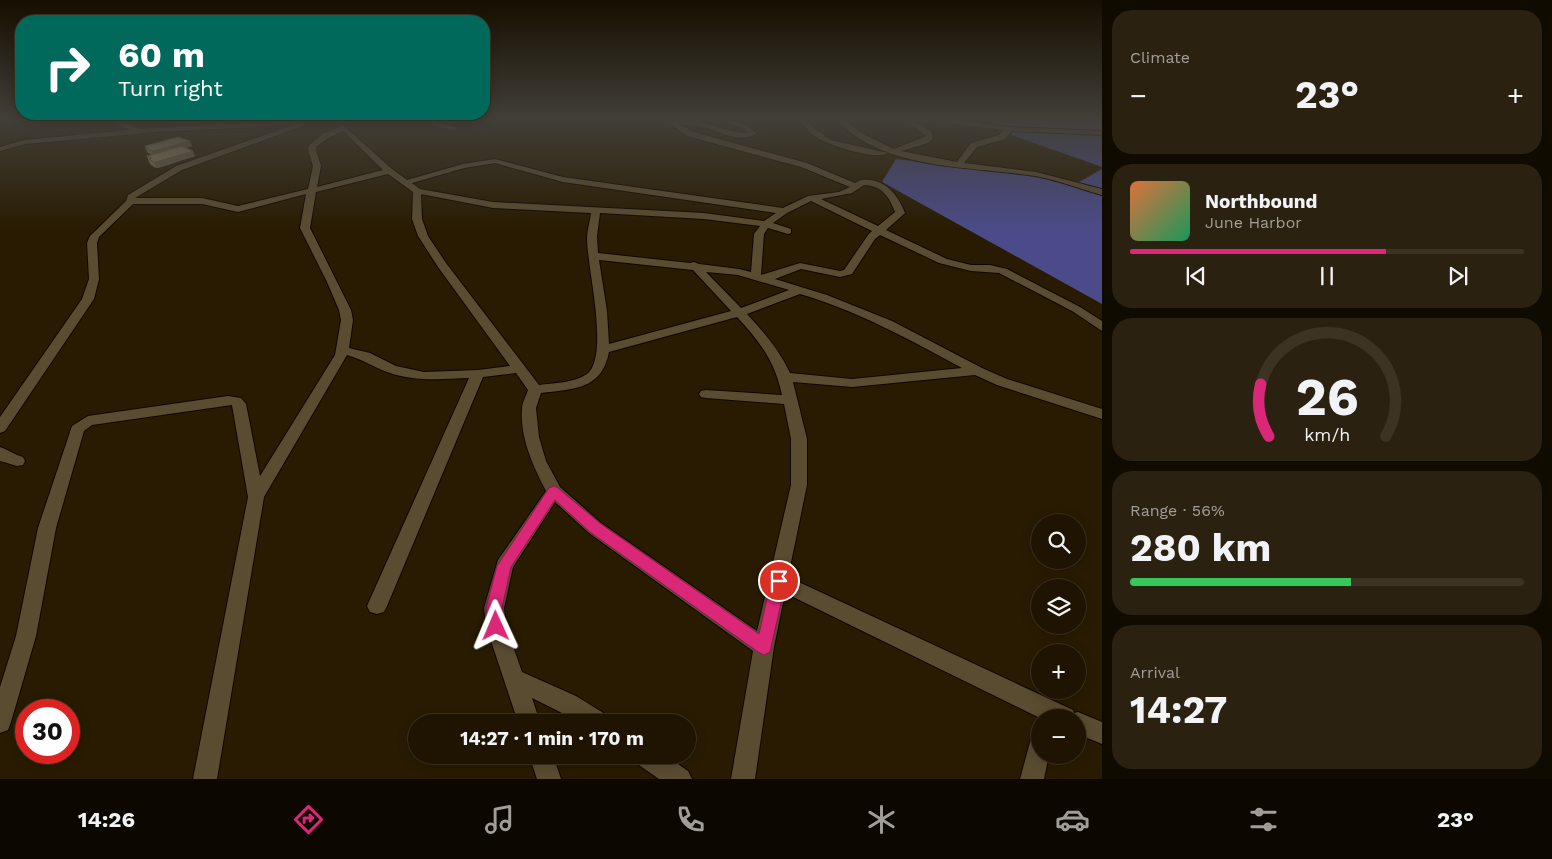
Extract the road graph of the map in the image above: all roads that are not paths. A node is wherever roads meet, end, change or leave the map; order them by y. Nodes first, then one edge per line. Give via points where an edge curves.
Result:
1 (212, 156) edge
2 (314, 156) edge
3 (375, 156) edge
4 (766, 156) edge
5 (910, 156) edge
6 (965, 156) edge
7 (914, 157) joint
8 (959, 165) junction
9 (389, 171) junction
10 (856, 186) junction
11 (411, 187) junction
12 (313, 190) junction
13 (1102, 192) edge
14 (812, 198) junction
15 (131, 201) junction
16 (596, 210) junction
17 (784, 211) junction
18 (766, 224) junction
19 (878, 230) junction
20 (788, 231) dead end
21 (594, 256) junction
22 (694, 265) junction
23 (761, 278) junction
24 (800, 290) junction
25 (739, 313) junction
26 (1099, 322) edge
27 (603, 350) junction
28 (341, 353) junction
29 (518, 369) junction
30 (978, 371) junction
31 (478, 374) junction
32 (785, 376) junction
33 (535, 390) junction
34 (706, 394) dead end
35 (790, 400) junction
36 (1102, 414) edge
37 (0, 428) edge
38 (0, 452) edge
39 (17, 461) dead end
40 (554, 491) junction
41 (256, 497) junction
42 (779, 581) junction
43 (377, 606) dead end
44 (764, 647) junction
45 (514, 679) junction
46 (1041, 709) edge
47 (526, 714) edge
48 (584, 714) edge
49 (0, 722) edge
50 (1086, 726) edge
51 (1102, 733) edge
52 (544, 764) edge
53 (658, 764) edge
54 (1035, 764) edge
55 (205, 779) edge
56 (549, 779) edge
57 (680, 779) edge
58 (743, 779) edge
59 (1032, 779) edge

1 - 15 street via 179,168 131,197
2 - 12 street via 317,166
3 - 9 street
4 - 10 street via 799,164
5 - 7 street
6 - 8 street
7 - 8 street
8 - 13 street via 1054,178
9 - 11 street
9 - 12 street
10 - 14 street via 840,194
10 - 19 street via 872,182 890,190 900,213
11 - 16 street via 493,205
11 - 17 street via 463,166 495,161 563,179
11 - 29 street via 423,236
12 - 15 street via 238,209 202,201
12 - 28 street via 305,228 345,310 347,320
14 - 17 street
14 - 19 street
15 - 37 street via 95,236 92,243 94,279 88,300
16 - 18 street via 690,215
16 - 21 street via 592,241
17 - 18 street
18 - 20 street
18 - 23 street via 759,234
19 - 23 street via 848,272 833,273 800,266
19 - 26 street via 957,266 1003,271
21 - 22 street
21 - 27 street
22 - 23 street
22 - 25 street
23 - 24 street
24 - 25 street
24 - 30 street via 888,324
25 - 27 street
25 - 32 street via 777,359
27 - 33 street via 601,365 593,376
28 - 31 street via 365,356 406,373 433,376
28 - 41 street
29 - 31 street
29 - 33 street
30 - 32 street via 852,383
30 - 36 street via 1002,382
31 - 43 street
32 - 35 street
33 - 40 street via 529,408 532,436 538,461
34 - 35 street
35 - 42 street via 799,439 799,485
38 - 39 street via 4,457
40 - 44 street via 596,528
40 - 45 street via 504,566 494,608 496,626
41 - 49 street via 236,401 88,421 80,425 47,528 26,636
41 - 55 street
42 - 44 street
42 - 46 street
44 - 58 street
45 - 47 street
45 - 48 street
50 - 51 street
52 - 56 street
53 - 57 street
54 - 59 street

